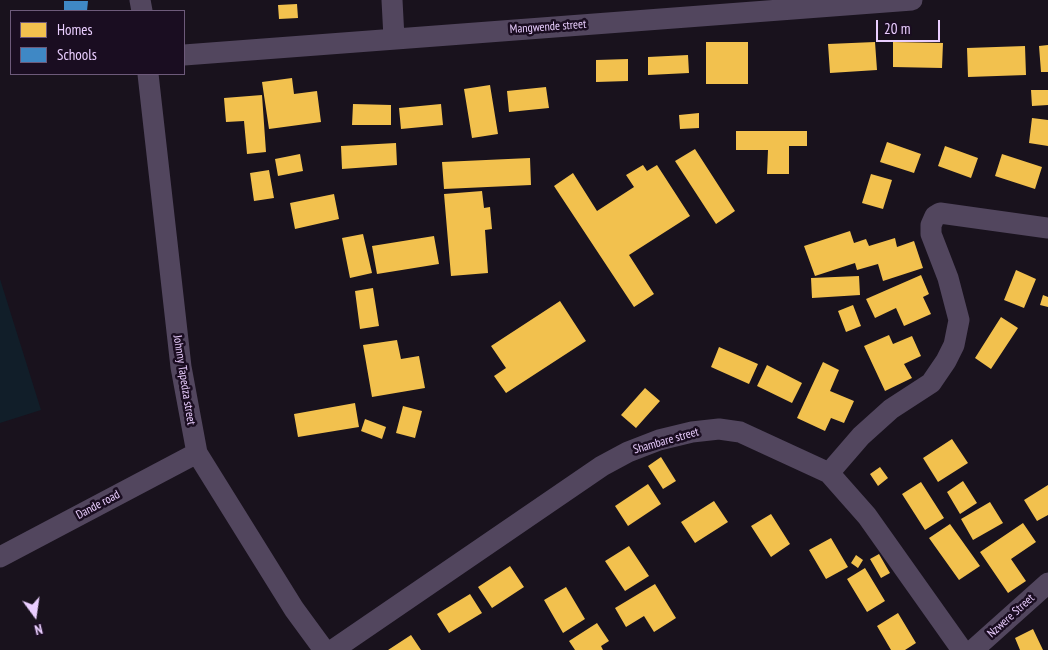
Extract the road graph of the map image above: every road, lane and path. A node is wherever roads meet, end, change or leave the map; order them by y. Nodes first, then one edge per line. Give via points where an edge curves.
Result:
1 (392, 0) edge
2 (912, 0) edge
3 (394, 38) junction
4 (185, 55) edge
5 (148, 75) edge
6 (1048, 228) edge
7 (197, 454) junction
8 (830, 473) junction
9 (0, 557) edge
10 (1048, 583) edge
11 (324, 650) edge
12 (333, 650) edge
13 (962, 650) edge
14 (973, 650) edge

1 - 3 street
2 - 3 street, Mangwende street
3 - 4 street, Mangwende street
5 - 7 street, Johnny Tapedza street via 181,367
6 - 8 street via 940,213 935,216 930,234 948,278 959,320 954,345 931,383 891,409 861,436
7 - 9 street, Dande road
7 - 11 street, Johnny Tapedza street via 294,609
8 - 12 street, Shambare street via 740,432 705,430 659,440 602,466
8 - 13 street, Shambare street via 867,516
10 - 14 street, Nzwere Street

